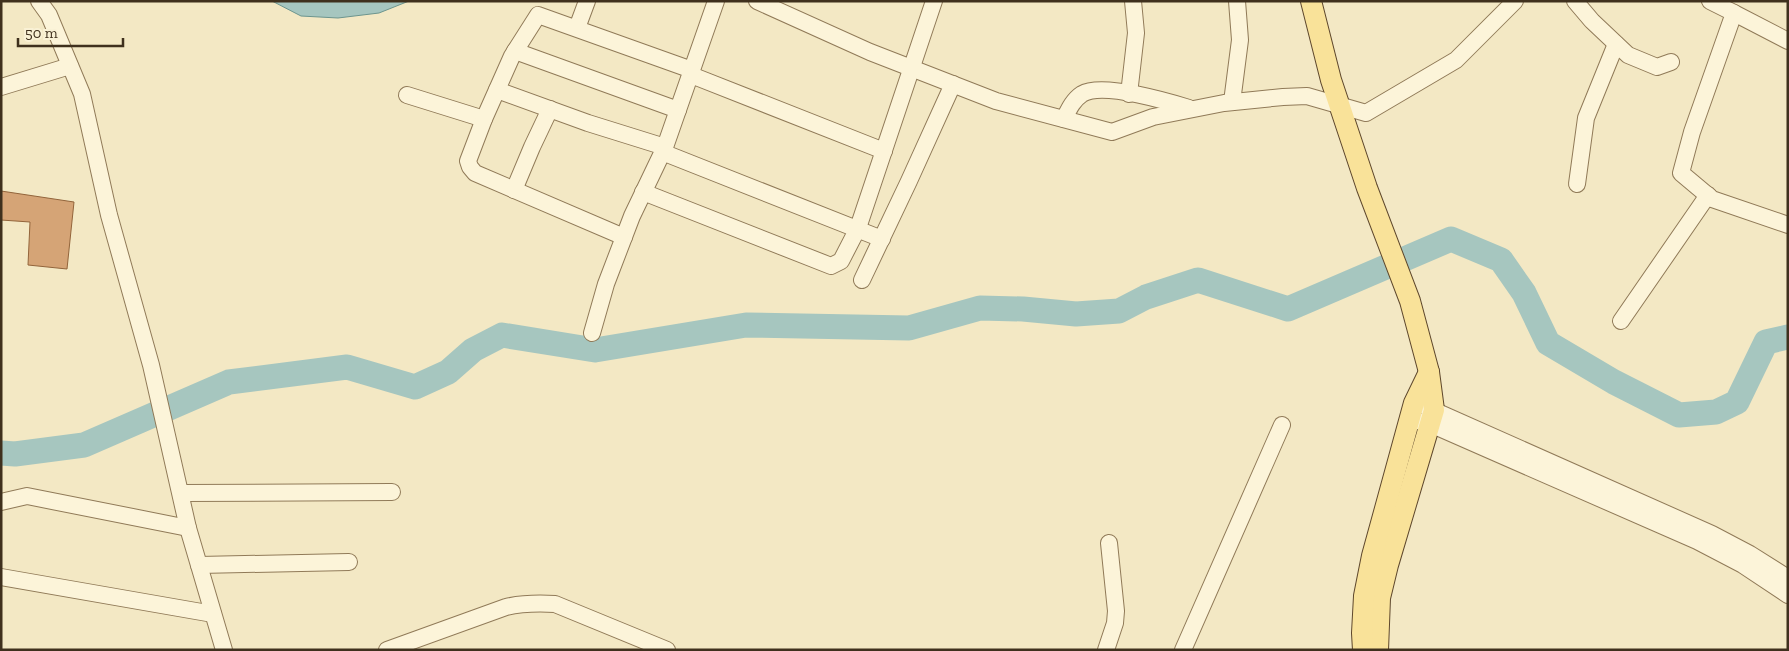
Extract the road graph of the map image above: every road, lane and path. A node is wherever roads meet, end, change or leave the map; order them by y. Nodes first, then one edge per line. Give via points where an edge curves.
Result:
1 (39, 1) edge
2 (587, 1) edge
3 (716, 1) edge
4 (757, 1) edge
5 (934, 1) edge
6 (1133, 1) edge
7 (1237, 1) edge
8 (1311, 1) edge
9 (1515, 1) edge
10 (1575, 1) edge
11 (1710, 1) edge
12 (1734, 13) junction
13 (577, 28) junction
14 (1788, 41) edge
15 (1616, 44) junction
16 (515, 52) junction
17 (1671, 62) dead end
18 (70, 66) junction
19 (911, 68) junction
20 (692, 72) junction
21 (953, 84) junction
22 (1, 87) edge
23 (497, 90) junction
24 (1129, 94) junction
25 (407, 95) dead end
26 (1232, 102) junction
27 (1340, 106) junction
28 (550, 109) junction
29 (1194, 109) junction
30 (678, 110) junction
31 (1064, 119) junction
32 (484, 120) junction
33 (664, 150) junction
34 (884, 151) junction
35 (1576, 184) dead end
36 (514, 190) junction
37 (644, 192) junction
38 (1708, 195) junction
39 (1788, 225) edge
40 (858, 228) junction
41 (624, 237) junction
42 (882, 239) junction
43 (862, 280) dead end
44 (1621, 321) dead end
45 (592, 333) dead end
46 (1429, 372) junction
47 (1412, 411) junction
48 (1432, 417) junction
49 (1282, 425) dead end
50 (392, 492) dead end
51 (181, 493) junction
52 (1, 502) edge
53 (188, 528) junction
54 (1108, 543) dead end
55 (1746, 559) junction
56 (349, 562) dead end
57 (199, 565) junction
58 (1, 577) edge
59 (1788, 578) edge
60 (1788, 595) edge
61 (213, 614) junction
62 (224, 650) edge
63 (387, 650) edge
64 (667, 650) edge
65 (1106, 650) edge
66 (1183, 650) edge
67 (1363, 650) edge
68 (1378, 650) edge

1 - 18 street via 49,15
2 - 13 street
3 - 20 street
4 - 19 street
5 - 19 street
6 - 24 street via 1136,33
7 - 26 street via 1240,40
8 - 27 main road
9 - 27 street via 1456,60 1366,114
10 - 15 street
11 - 12 street
12 - 14 street
12 - 38 street via 1692,132 1682,173
13 - 16 street via 538,15
13 - 20 street
15 - 17 street via 1628,55 1657,67
15 - 35 street via 1586,118
16 - 23 street
16 - 30 street
18 - 22 street
18 - 51 street via 82,94 109,215 151,365
19 - 21 street
19 - 34 street
20 - 30 street
20 - 34 street
21 - 31 street via 996,101
21 - 42 street
23 - 28 street
23 - 32 street
24 - 29 street via 1158,98
24 - 31 street via 1099,89 1084,93 1073,102
25 - 32 street
26 - 27 street via 1307,96
26 - 29 street
27 - 46 main road via 1410,301
28 - 33 street
28 - 36 street
29 - 31 street via 1153,116 1112,132
30 - 33 street
32 - 36 street via 468,161 470,167 474,173
33 - 37 street
33 - 40 street
34 - 40 street
36 - 41 street
37 - 40 street via 831,266 841,260
37 - 41 street
38 - 39 street
38 - 44 street
40 - 42 street
41 - 45 street
42 - 43 street
46 - 47 main road
46 - 48 main road
47 - 48 street
47 - 67 main road via 1372,556 1364,596
48 - 55 street via 1712,534
48 - 68 main road via 1380,598
49 - 66 street
50 - 51 street
51 - 53 street
52 - 53 street via 27,496
53 - 57 street
54 - 65 street via 1116,612
55 - 59 street
55 - 60 street
56 - 57 street
57 - 61 street
58 - 61 street
61 - 62 street
63 - 64 street via 522,603 555,604

